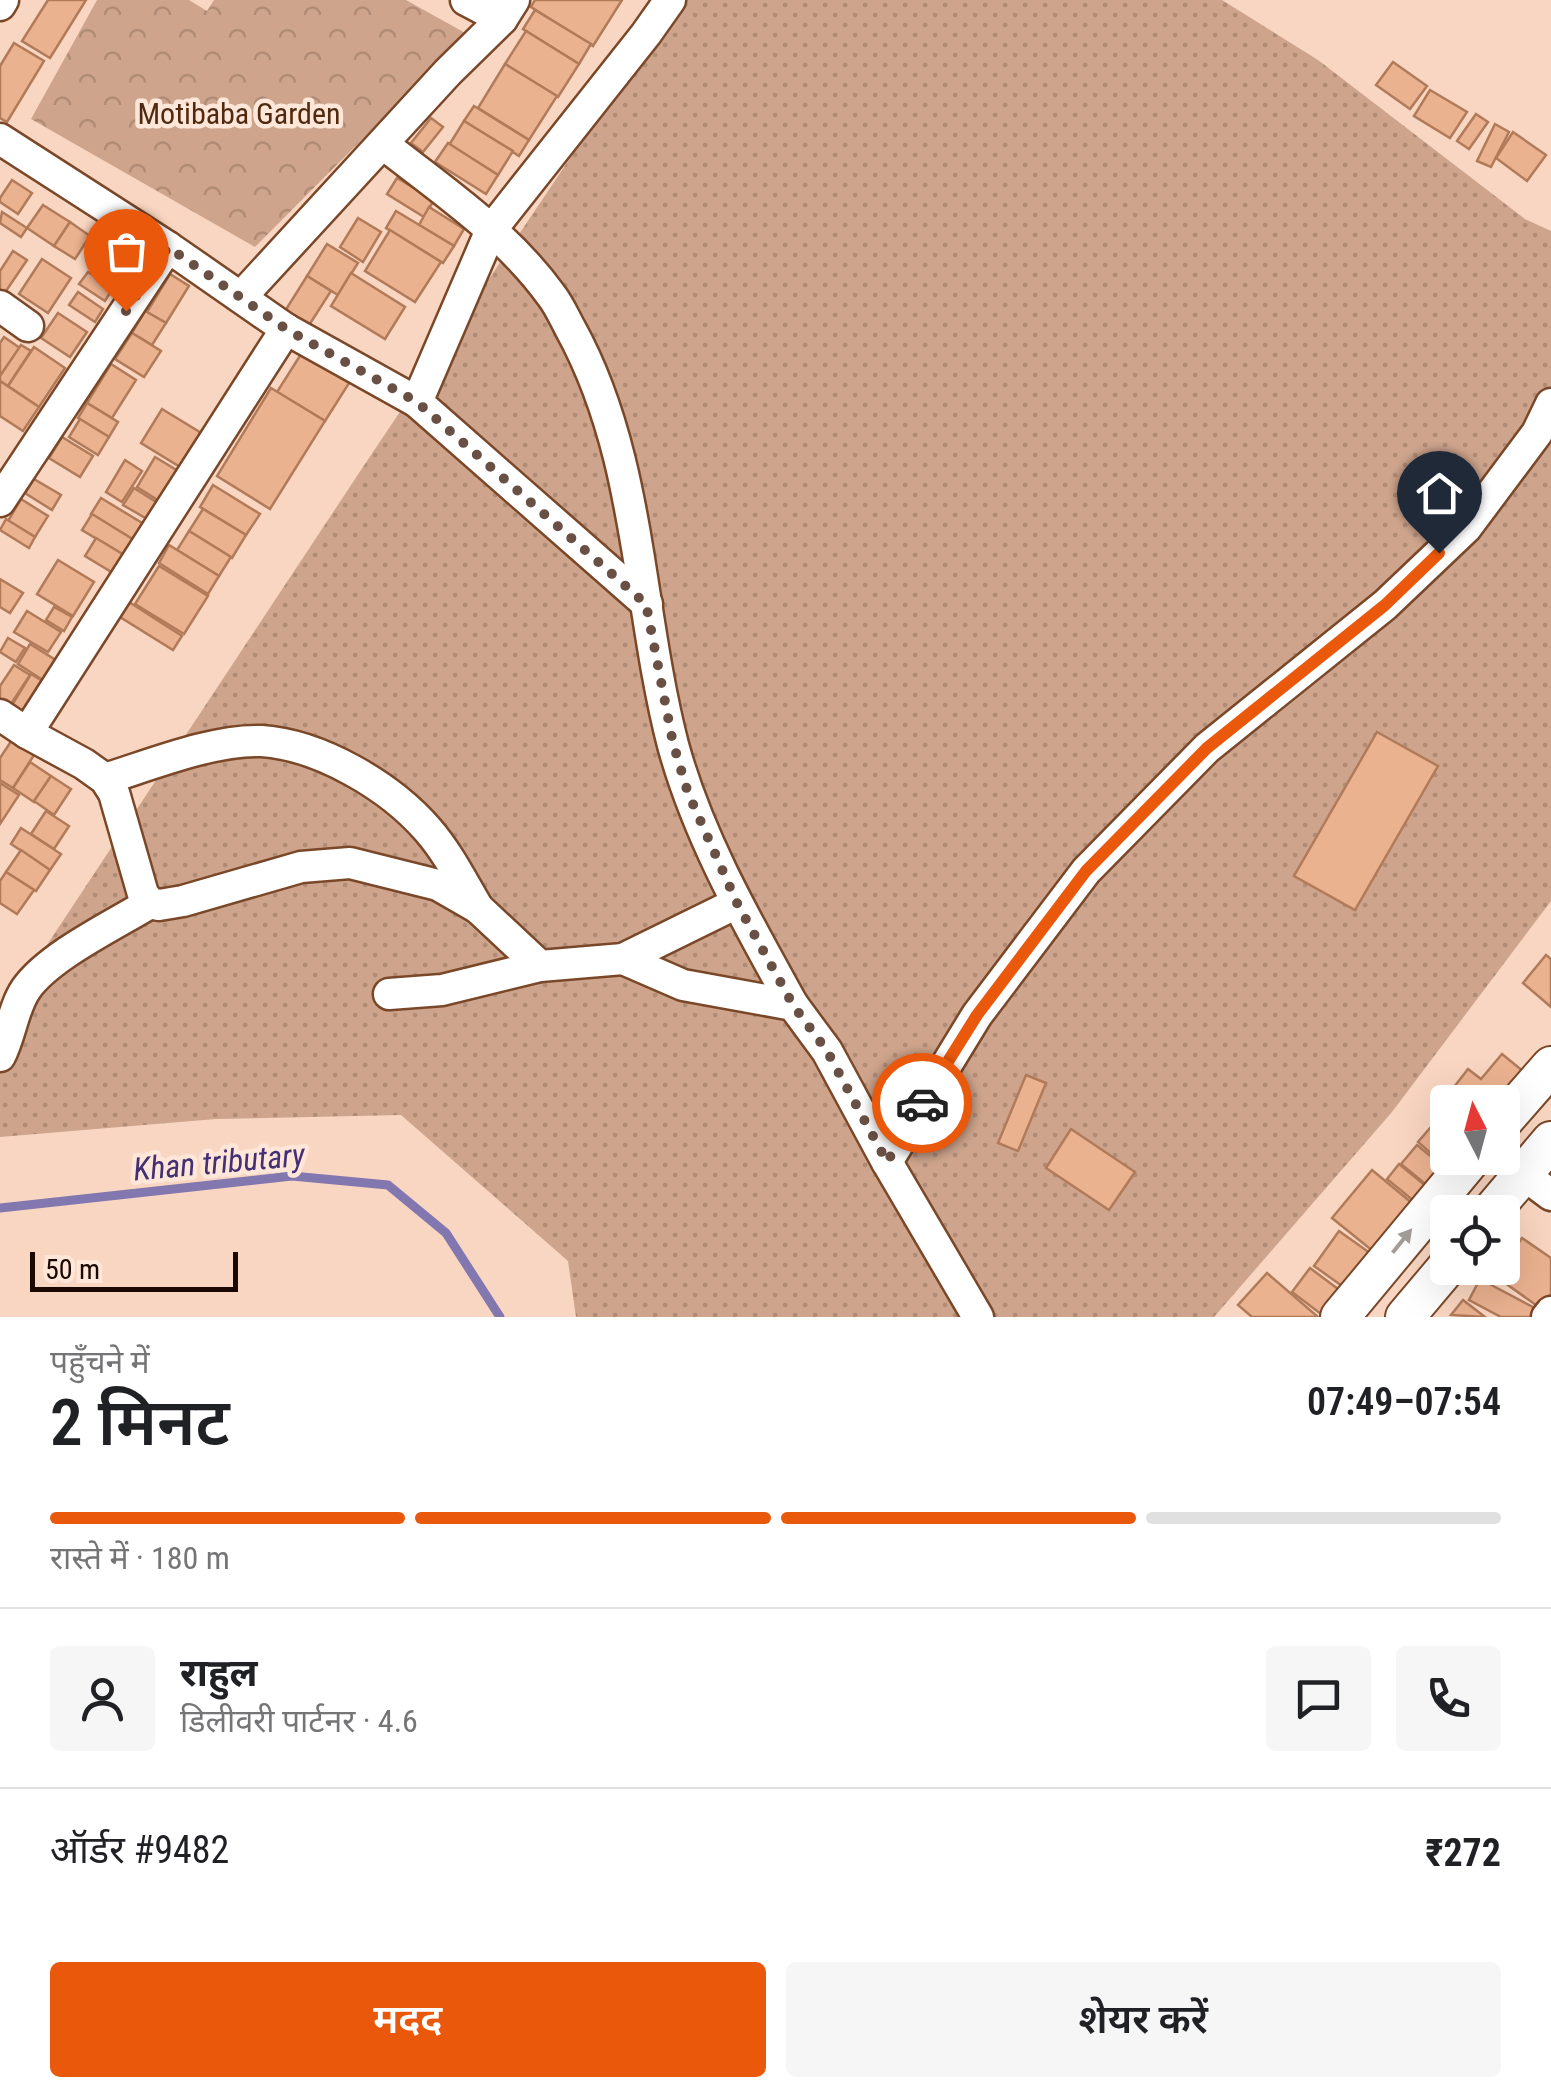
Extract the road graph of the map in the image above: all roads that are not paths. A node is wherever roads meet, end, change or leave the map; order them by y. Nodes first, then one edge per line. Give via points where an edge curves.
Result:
1 (466, 0) edge
2 (670, 0) edge
3 (508, 10) edge
4 (0, 138) edge
5 (383, 144) junction
6 (491, 230) junction
7 (168, 247) junction
8 (242, 296) junction
9 (0, 306) edge
10 (28, 326) dead end
11 (286, 329) junction
12 (417, 402) junction
13 (1551, 404) edge
14 (0, 501) edge
15 (646, 604) junction
16 (0, 715) edge
17 (27, 733) junction
18 (105, 779) junction
19 (737, 903) junction
20 (150, 904) junction
21 (478, 908) junction
22 (622, 959) junction
23 (540, 966) junction
24 (390, 994) dead end
25 (793, 1005) junction
26 (0, 1056) edge
27 (1551, 1066) edge
28 (1520, 1101) edge
29 (1551, 1141) edge
30 (887, 1162) junction
31 (1458, 1175) edge
32 (1537, 1184) edge
33 (1432, 1285) edge
34 (978, 1317) edge
35 (1340, 1317) edge
36 (1405, 1317) edge

1 - 3 street
2 - 6 street
3 - 5 street
4 - 7 street
5 - 6 street
5 - 8 street
6 - 12 street
6 - 15 street via 554,298 584,353 624,470
7 - 8 street
7 - 14 street
8 - 11 street
9 - 10 street
11 - 12 street
11 - 17 street
12 - 15 street
13 - 30 street via 1466,528 1385,605 1207,748 1086,871 977,1015
15 - 19 street via 688,793
16 - 17 street
17 - 18 street
18 - 20 street
18 - 21 street via 212,747 260,741 302,748 393,796 438,842
19 - 22 street
19 - 25 street
20 - 21 street via 350,862 438,885
20 - 26 street via 36,977
21 - 23 street
22 - 23 street
22 - 25 street via 683,985
23 - 24 street via 442,990
25 - 30 street via 827,1051
27 - 28 main road
29 - 32 main road
30 - 34 street
35 -> 31 main road
33 - 36 main road

